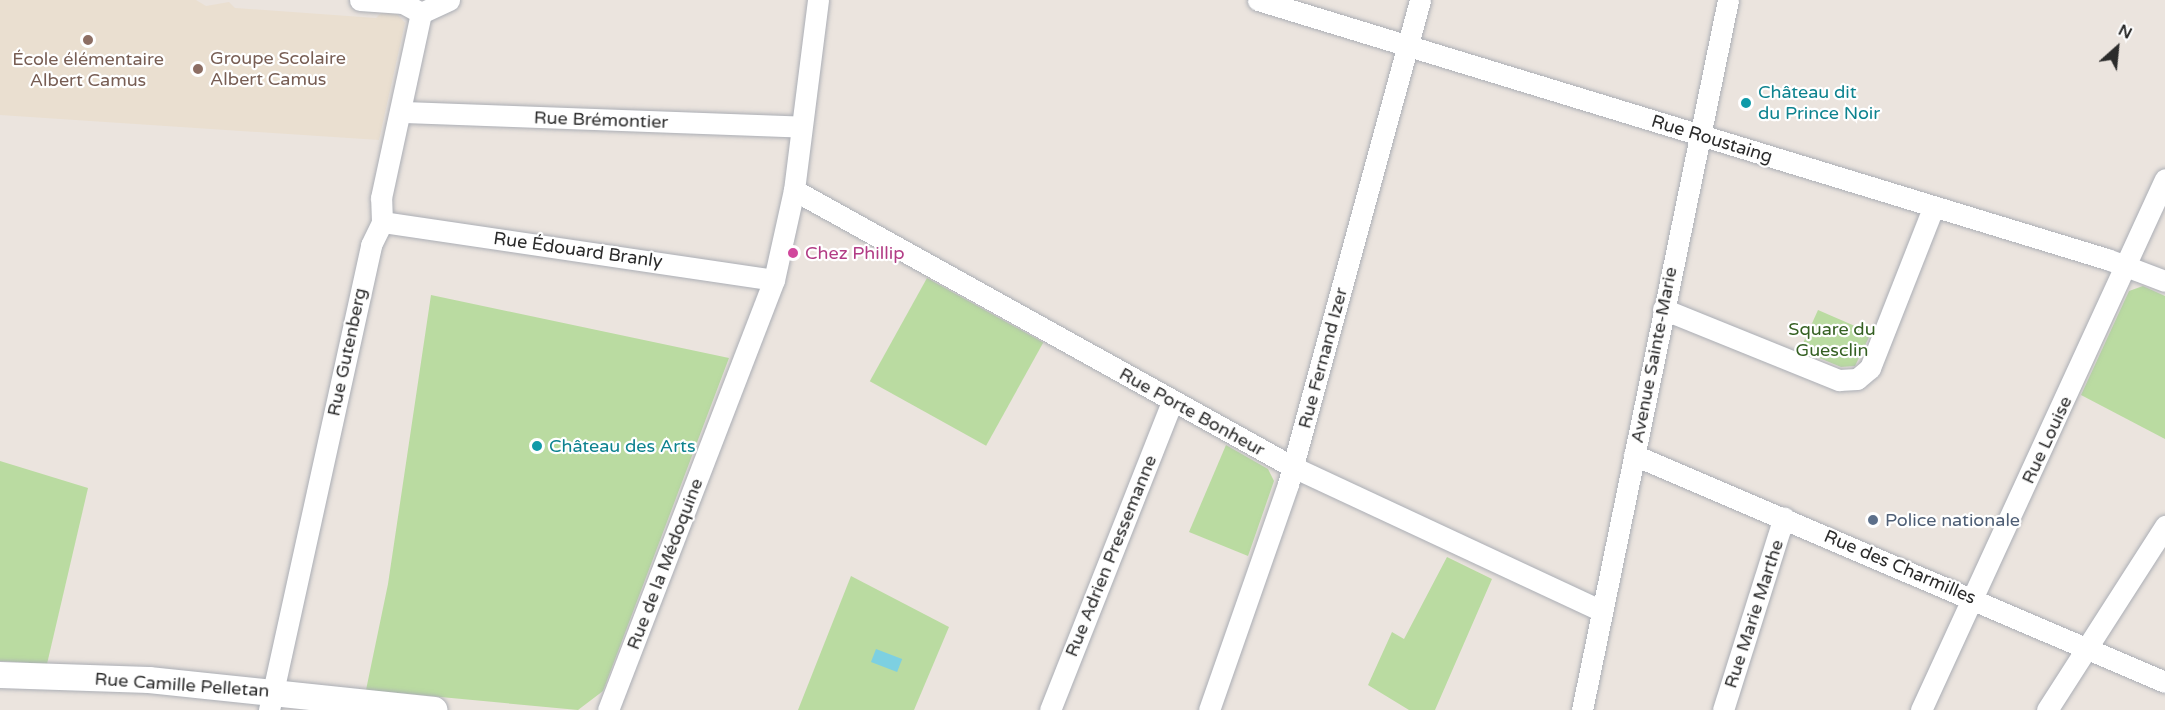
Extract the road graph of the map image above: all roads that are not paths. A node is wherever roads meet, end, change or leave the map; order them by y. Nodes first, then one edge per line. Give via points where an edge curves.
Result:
1 (360, 0) edge
2 (449, 0) edge
3 (818, 0) edge
4 (1258, 0) edge
5 (1419, 0) edge
6 (1728, 0) edge
7 (421, 13) junction
8 (1407, 45) junction
9 (401, 112) junction
10 (801, 127) junction
11 (1698, 134) junction
12 (2165, 179) edge
13 (794, 190) junction
14 (1933, 208) junction
15 (382, 222) junction
16 (2127, 266) junction
17 (774, 280) junction
18 (2165, 281) edge
19 (1663, 309) junction
20 (1172, 402) junction
21 (1634, 455) junction
22 (1293, 467) junction
23 (1785, 517) junction
24 (2165, 526) edge
25 (1974, 598) junction
26 (1602, 611) junction
27 (2086, 647) junction
28 (0, 675) edge
29 (2165, 682) edge
30 (271, 701) edge
31 (435, 710) edge
32 (608, 710) edge
33 (1050, 710) edge
34 (1209, 710) edge
35 (1582, 710) edge
36 (1723, 710) edge
37 (1921, 710) edge
38 (2047, 710) edge

1 - 7 street via 403,3
2 - 7 street
3 - 10 street, Rue de la Médoquine
4 - 8 street, Rue Roustaing
5 - 8 street, Rue Fernand Izer
6 - 11 street, Avenue Sainte-Marie
7 - 9 street, Rue Gutenberg
8 - 11 street, Rue Roustaing
8 - 22 street, Rue Fernand Izer
9 - 10 street, Rue Brémontier
9 - 15 street, Rue Gutenberg via 381,198
10 - 13 street, Rue de la Médoquine
11 - 14 street, Rue Roustaing
11 - 19 street, Avenue Sainte-Marie
12 - 16 street, Rue Louise
13 - 17 street, Rue de la Médoquine
13 - 20 street, Rue Porte Bonheur
14 - 16 street, Rue Roustaing
14 - 19 street via 1870,368 1857,378 1839,380
15 - 17 street, Rue Édouard Branly
15 - 30 street, Rue Gutenberg via 371,245
16 - 18 street, Rue Roustaing
16 - 25 street, Rue Louise
17 - 32 street, Rue de la Médoquine
19 - 21 street, Avenue Sainte-Marie
20 - 22 street, Rue Porte Bonheur
20 - 33 street, Rue Adrien Pressemanne
21 - 23 street, Rue des Charmilles
21 - 26 street, Avenue Sainte-Marie
22 - 26 street, Rue Porte Bonheur
22 - 34 street, Rue Fernand Izer via 1248,610
23 - 25 street, Rue des Charmilles
23 - 36 street, Rue Marie Marthe
24 - 27 street
25 - 27 street, Rue des Charmilles
25 - 37 street, Rue Louise
26 - 35 street, Avenue Sainte-Marie
27 - 29 street, Rue des Charmilles
27 - 38 street
28 - 30 street, Rue Camille Pelletan via 149,680
30 - 31 street, Rue Camille Pelletan

